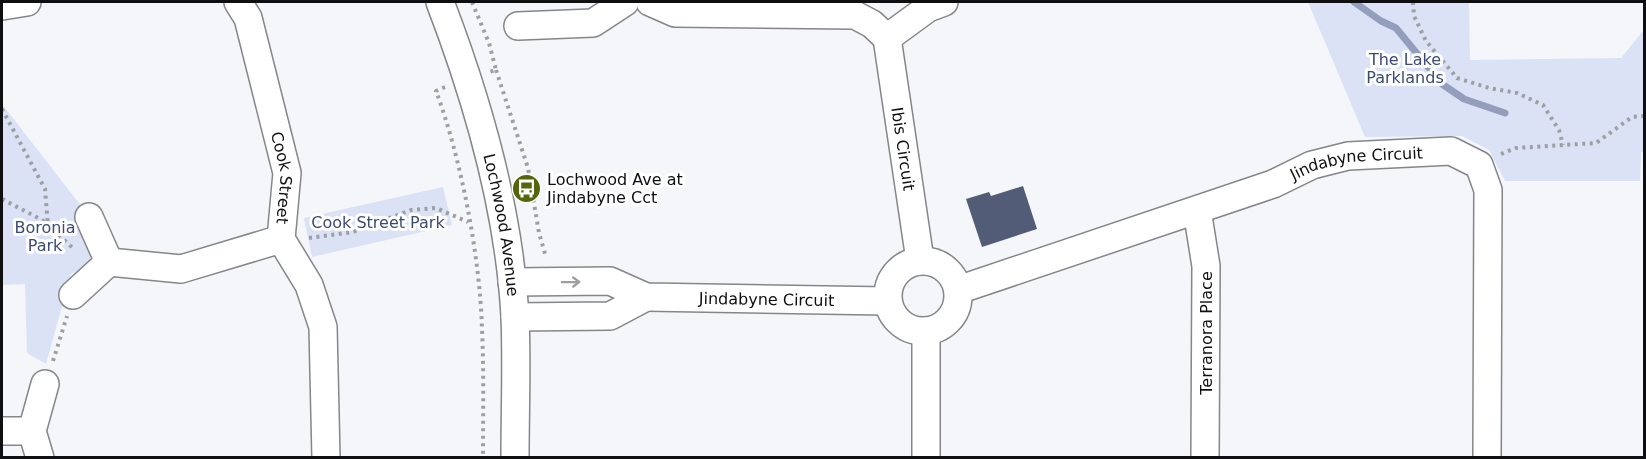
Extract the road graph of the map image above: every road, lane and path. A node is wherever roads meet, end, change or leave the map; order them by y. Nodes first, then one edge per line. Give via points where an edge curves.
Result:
1 (27, 2) edge
2 (238, 2) edge
3 (440, 2) edge
4 (471, 2) edge
5 (625, 2) edge
6 (650, 2) edge
7 (944, 2) edge
8 (1413, 2) edge
9 (2, 6) edge
10 (518, 26) dead end
11 (887, 38) junction
12 (469, 78) junction
13 (2, 108) edge
14 (1644, 116) edge
15 (1563, 145) junction
16 (1479, 165) junction
17 (2, 199) edge
18 (1197, 210) junction
19 (89, 217) dead end
20 (468, 223) junction
21 (48, 226) junction
22 (281, 239) junction
23 (920, 260) junction
24 (110, 262) junction
25 (512, 282) junction
26 (958, 290) junction
27 (73, 295) joint
28 (646, 297) junction
29 (887, 301) junction
30 (515, 317) junction
31 (926, 332) junction
32 (45, 384) joint
33 (2, 431) edge
34 (32, 431) junction
35 (40, 458) edge
36 (326, 458) edge
37 (483, 458) edge
38 (515, 458) edge
39 (926, 458) edge
40 (1205, 458) edge
41 (1487, 458) edge

1 - 9 street
2 - 22 street, Cook Street via 248,18 287,173
3 - 12 street, Lochwood Avenue
4 - 12 path via 496,70
5 - 10 street via 593,23
6 - 11 street via 675,13 855,15
7 - 11 street
8 - 15 path via 1414,16 1426,41 1457,78 1517,93 1543,105 1559,130
11 - 23 street, Ibis Circuit
12 - 20 path via 436,91 458,166
12 - 25 street, Lochwood Avenue via 496,187
13 - 21 path via 45,189
14 - 15 path via 1632,117 1596,143
15 - 16 path via 1516,148
16 - 18 street, Jindabyne Circuit via 1451,151 1348,156 1311,165 1273,184
16 - 41 street via 1488,190
17 - 21 path
18 - 26 street, Jindabyne Circuit
18 - 40 street, Terranora Place via 1206,266
19 - 24 street
20 - 22 path via 436,208 411,210 353,232
20 - 37 path via 482,327
21 - 24 path via 77,252
22 - 24 street via 181,269
22 - 36 street, Cook Street via 309,285 323,327
23 - 26 street via 945,267
23 - 29 street via 894,273
24 - 27 street
25 -> 28 street, Jindabyne Circuit via 610,281
25 - 30 street, Lochwood Avenue
26 - 31 street via 951,318
27 - 32 path
28 - 29 street, Jindabyne Circuit
28 - 30 street, Jindabyne Circuit via 610,316
29 - 31 street via 901,324
30 - 38 street, Lochwood Avenue
31 - 39 street
32 - 34 street
33 - 34 street
34 - 35 street

